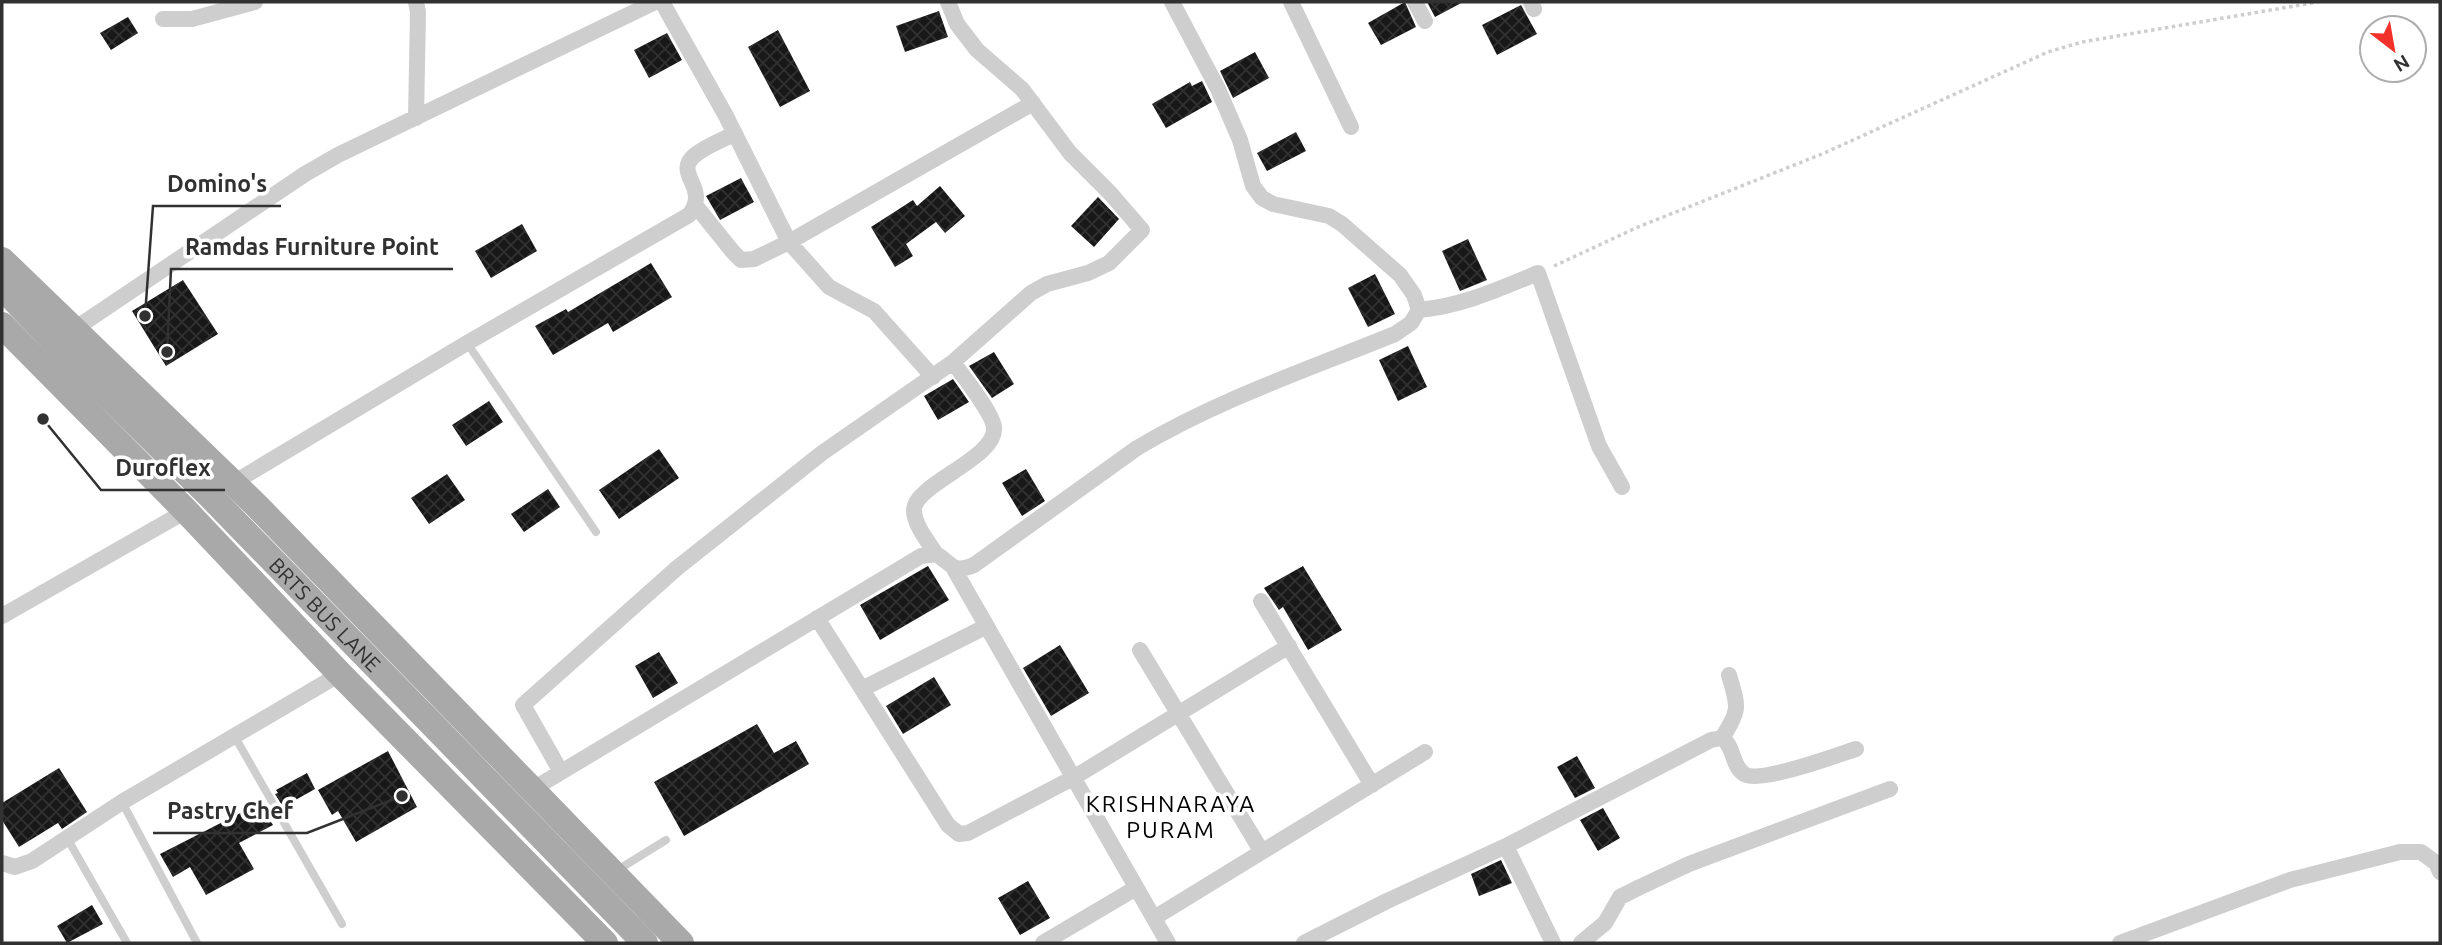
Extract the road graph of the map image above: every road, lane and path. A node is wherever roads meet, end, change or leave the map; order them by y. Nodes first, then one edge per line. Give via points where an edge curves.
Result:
1 (255, 2) edge
2 (416, 2) edge
3 (655, 2) edge
4 (662, 2) edge
5 (948, 2) edge
6 (1172, 2) edge
7 (1291, 2) edge
8 (1415, 2) edge
9 (2318, 2) edge
10 (163, 19) dead end
11 (1425, 21) dead end
12 (1033, 103) junction
13 (416, 118) junction
14 (1352, 127) dead end
15 (734, 134) junction
16 (696, 206) junction
17 (789, 242) junction
18 (2, 260) edge
19 (1538, 273) junction
20 (2, 287) edge
21 (1419, 310) junction
22 (2, 325) edge
23 (73, 330) junction
24 (467, 343) junction
25 (953, 362) junction
26 (933, 377) junction
27 (233, 483) junction
28 (1622, 488) dead end
29 (186, 511) junction
30 (596, 532) dead end
31 (936, 554) junction
32 (954, 569) junction
33 (1261, 601) dead end
34 (2, 616) edge
35 (817, 618) junction
36 (987, 626) junction
37 (1289, 646) junction
38 (1140, 650) dead end
39 (340, 674) junction
40 (1729, 675) dead end
41 (862, 690) junction
42 (1178, 714) junction
43 (235, 737) junction
44 (1722, 738) junction
45 (1856, 749) dead end
46 (1425, 752) dead end
47 (561, 772) junction
48 (1073, 778) junction
49 (1372, 785) junction
50 (533, 789) junction
51 (1890, 789) dead end
52 (122, 802) junction
53 (67, 838) junction
54 (667, 840) dead end
55 (1506, 846) junction
56 (1262, 852) junction
57 (2, 863) edge
58 (2440, 872) edge
59 (614, 873) junction
60 (1136, 888) junction
61 (1154, 918) junction
62 (342, 924) dead end
63 (1314, 941) edge
64 (127, 943) edge
65 (197, 943) edge
66 (605, 943) edge
67 (645, 943) edge
68 (681, 943) edge
69 (1042, 943) edge
70 (1168, 943) edge
71 (1553, 943) edge
72 (1581, 943) edge
73 (2120, 943) edge

1 - 10 street via 192,19
2 - 13 street
3 - 13 street
4 - 15 street
5 - 12 street via 976,50
6 - 21 street via 1218,89 1253,186 1262,198 1342,224 1400,275
7 - 14 street
8 - 11 street
9 - 19 path via 2082,42 2048,52 1822,154 1638,227
12 - 17 street
12 - 25 street via 1070,153 1142,230 1109,263 1031,293
13 - 23 street via 284,186
15 - 16 street via 688,163
15 - 17 street
16 - 17 street via 741,260 754,259
16 - 24 street via 689,215
17 - 26 street via 829,287 874,312
18 - 23 main road
19 - 21 street via 1469,301
19 - 28 street via 1599,446
20 - 67 main road, BRTS BUS LANE
21 - 32 street via 1411,323 1395,334 1158,435 974,565
22 - 29 main road
23 - 27 main road
24 - 27 street
24 - 30 lane
25 - 26 street
25 - 31 street via 992,417 995,429 977,455 920,496 914,506 915,518
26 - 47 street via 822,453 677,568 523,705
27 - 50 main road
29 - 34 street
29 - 39 main road
31 - 32 street
31 - 35 street via 921,556
32 - 36 street
33 - 37 street
35 - 41 street
35 - 47 street
36 - 41 street
36 - 48 street
37 - 42 street
37 - 49 street
38 - 42 street
39 - 43 street
39 - 66 main road
40 - 44 street via 1737,704 1735,718
41 - 48 street via 948,825 959,834
42 - 48 street
42 - 56 street
43 - 52 street
43 - 62 lane
44 - 45 street via 1745,775 1756,776
44 - 55 street
46 - 49 street
47 - 50 street
48 - 60 street
49 - 56 street
50 - 59 main road
51 - 72 street via 1689,864 1640,887 1620,897 1605,923
52 - 53 street
52 - 65 lane
53 - 57 street via 32,861 15,867
53 - 64 lane
54 - 59 lane
55 - 63 street
55 - 71 street
56 - 61 street
58 - 73 street via 2421,852 2400,852 2290,880
59 - 68 main road
60 - 61 street
60 - 69 street
61 - 70 street

